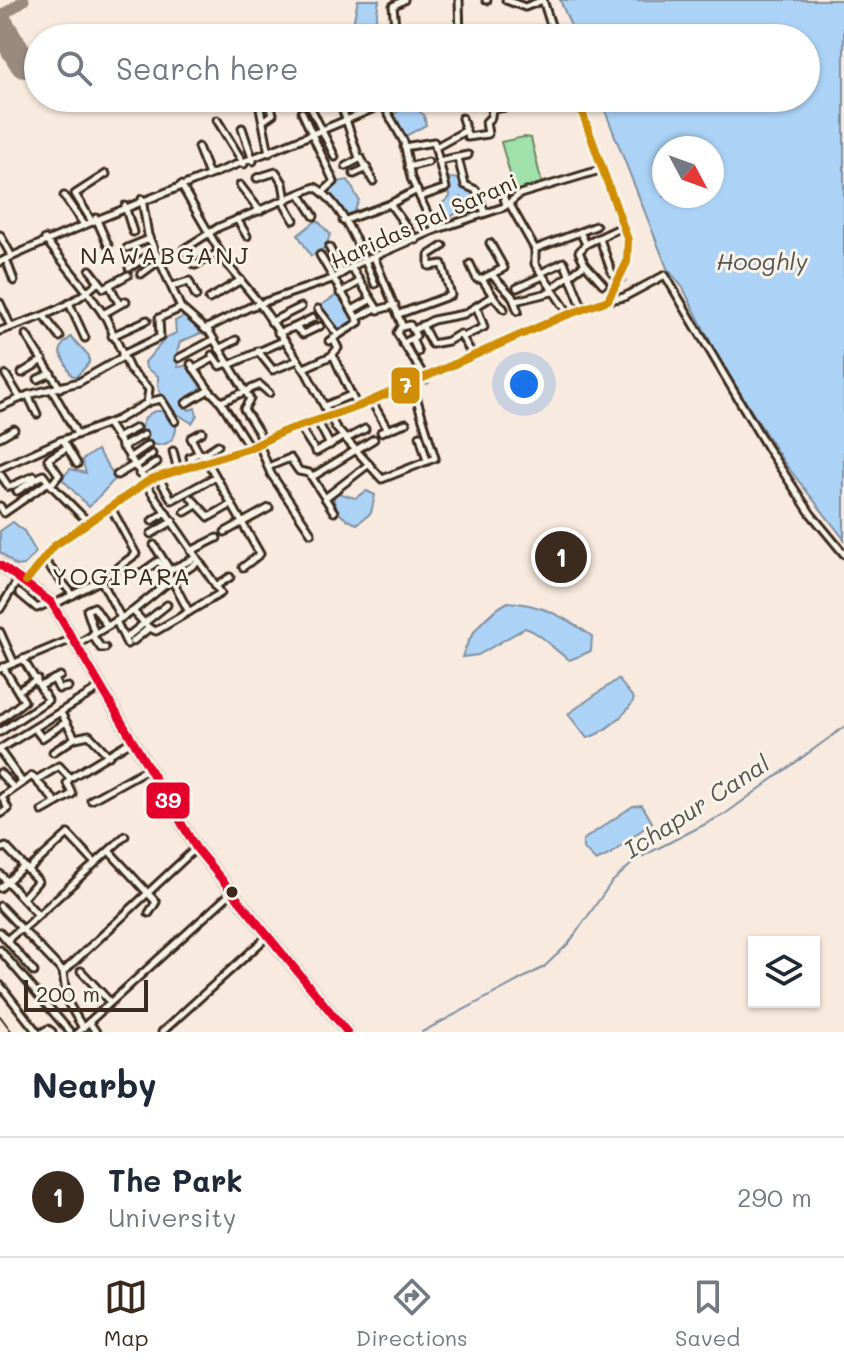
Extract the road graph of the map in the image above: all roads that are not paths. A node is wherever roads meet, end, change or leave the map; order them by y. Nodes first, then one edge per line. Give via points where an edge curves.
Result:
1 (404, 0) edge
2 (459, 0) edge
3 (506, 0) edge
4 (543, 0) edge
5 (395, 24) edge
6 (460, 24) edge
7 (551, 24) edge
8 (261, 112) edge
9 (272, 112) edge
10 (302, 112) dead end
11 (313, 112) edge
12 (344, 112) edge
13 (364, 112) edge
14 (385, 112) edge
15 (491, 112) edge
16 (582, 112) edge
17 (462, 118) dead end
18 (347, 119) junction
19 (217, 120) dead end
20 (263, 121) junction
21 (242, 128) dead end
22 (322, 129) junction
23 (465, 131) junction
24 (311, 133) junction
25 (198, 147) dead end
26 (404, 147) junction
27 (436, 147) junction
28 (270, 154) junction
29 (468, 155) dead end
30 (335, 157) dead end
31 (359, 158) junction
32 (458, 158) junction
33 (253, 161) junction
34 (439, 161) junction
35 (428, 162) dead end
36 (244, 164) junction
37 (346, 166) dead end
38 (408, 167) junction
39 (367, 168) junction
40 (603, 169) junction
41 (106, 174) dead end
42 (354, 174) dead end
43 (209, 175) junction
44 (257, 178) dead end
45 (373, 181) dead end
46 (181, 185) junction
47 (240, 185) dead end
48 (501, 187) dead end
49 (417, 190) junction
50 (323, 192) junction
51 (300, 194) junction
52 (64, 196) dead end
53 (420, 197) junction
54 (142, 199) junction
55 (284, 201) junction
56 (390, 204) junction
57 (508, 204) junction
58 (125, 206) junction
59 (260, 211) junction
60 (485, 213) junction
61 (314, 216) dead end
62 (94, 219) junction
63 (237, 219) junction
64 (294, 220) dead end
65 (343, 221) junction
66 (83, 223) junction
67 (596, 226) dead end
68 (624, 226) junction
69 (435, 230) junction
70 (133, 232) dead end
71 (209, 232) junction
72 (580, 232) junction
73 (0, 235) edge
74 (247, 236) dead end
75 (45, 239) junction
76 (149, 239) junction
77 (600, 239) junction
78 (416, 240) junction
79 (490, 243) dead end
80 (586, 244) junction
81 (108, 245) dead end
82 (443, 246) dead end
83 (329, 247) dead end
84 (127, 248) dead end
85 (535, 249) junction
86 (154, 252) junction
87 (220, 252) junction
88 (320, 255) dead end
89 (374, 257) junction
90 (6, 259) edge
91 (160, 260) junction
92 (365, 261) junction
93 (470, 264) dead end
94 (585, 264) junction
95 (351, 267) junction
96 (90, 270) dead end
97 (342, 273) junction
98 (141, 274) dead end
99 (492, 275) junction
100 (542, 275) junction
101 (571, 277) junction
102 (332, 279) junction
103 (482, 279) junction
104 (621, 279) junction
105 (241, 280) junction
106 (14, 281) dead end
107 (359, 282) junction
108 (97, 283) junction
109 (375, 284) dead end
110 (603, 284) dead end
111 (110, 286) junction
112 (173, 286) junction
113 (517, 288) dead end
114 (552, 291) junction
115 (88, 292) junction
116 (340, 293) junction
117 (196, 296) dead end
118 (493, 296) junction
119 (209, 299) dead end
120 (370, 300) junction
121 (608, 300) junction
122 (126, 301) dead end
123 (515, 301) junction
124 (0, 303) edge
125 (69, 303) junction
126 (260, 303) junction
127 (119, 304) junction
128 (395, 305) junction
129 (301, 307) dead end
130 (181, 308) junction
131 (376, 308) junction
132 (477, 308) junction
133 (318, 309) dead end
134 (354, 309) junction
135 (504, 309) dead end
136 (583, 309) junction
137 (518, 311) dead end
138 (103, 314) junction
139 (399, 314) junction
140 (569, 314) junction
141 (44, 316) junction
142 (313, 318) dead end
143 (357, 318) junction
144 (147, 320) dead end
145 (271, 322) junction
146 (422, 325) junction
147 (320, 326) dead end
148 (11, 327) junction
149 (295, 327) junction
150 (401, 327) junction
151 (206, 330) junction
152 (414, 330) junction
153 (0, 331) edge
154 (278, 333) junction
155 (26, 335) dead end
156 (112, 336) junction
157 (60, 337) dead end
158 (463, 337) junction
159 (85, 338) dead end
160 (333, 338) junction
161 (412, 339) junction
162 (213, 340) junction
163 (236, 340) dead end
164 (283, 341) junction
165 (403, 344) junction
166 (219, 349) junction
167 (258, 351) junction
168 (418, 352) dead end
169 (333, 355) junction
170 (122, 356) junction
171 (474, 357) junction
172 (179, 358) dead end
173 (43, 360) junction
174 (298, 360) junction
175 (228, 364) junction
176 (304, 368) junction
177 (22, 373) dead end
178 (51, 373) junction
179 (6, 375) dead end
180 (38, 379) dead end
181 (426, 379) junction
182 (412, 384) junction
183 (60, 388) junction
184 (52, 390) junction
185 (209, 390) junction
186 (246, 391) junction
187 (269, 393) dead end
188 (28, 395) junction
189 (351, 395) junction
190 (20, 398) junction
191 (221, 402) junction
192 (372, 402) junction
193 (147, 403) junction
194 (186, 403) dead end
195 (327, 405) junction
196 (0, 407) edge
197 (357, 407) junction
198 (37, 414) dead end
199 (332, 416) junction
200 (317, 420) junction
201 (175, 421) dead end
202 (406, 423) dead end
203 (108, 424) junction
204 (299, 426) junction
205 (0, 427) edge
206 (136, 428) dead end
207 (14, 429) dead end
208 (365, 429) dead end
209 (202, 432) dead end
210 (77, 434) junction
211 (144, 435) dead end
212 (2, 436) edge
213 (420, 436) dead end
214 (117, 438) junction
215 (345, 438) junction
216 (374, 439) dead end
217 (63, 440) junction
218 (262, 443) junction
219 (148, 445) dead end
220 (218, 445) dead end
221 (330, 445) junction
222 (122, 447) junction
223 (66, 448) junction
224 (250, 448) junction
225 (355, 448) junction
226 (173, 451) dead end
227 (199, 453) junction
228 (152, 454) dead end
229 (129, 458) junction
230 (207, 461) junction
231 (427, 461) junction
232 (157, 462) dead end
233 (77, 464) dead end
234 (369, 464) junction
235 (192, 465) junction
236 (134, 466) junction
237 (268, 467) junction
238 (178, 470) junction
239 (0, 471) edge
240 (139, 474) junction
241 (117, 475) dead end
242 (34, 476) dead end
243 (158, 477) junction
244 (215, 477) junction
245 (312, 477) junction
246 (50, 483) junction
247 (146, 484) junction
248 (17, 491) dead end
249 (191, 498) dead end
250 (325, 498) junction
251 (232, 504) junction
252 (0, 506) edge
253 (110, 506) junction
254 (195, 506) junction
255 (269, 508) dead end
256 (166, 512) junction
257 (185, 512) dead end
258 (334, 512) dead end
259 (87, 521) junction
260 (152, 521) dead end
261 (173, 521) junction
262 (244, 522) junction
263 (225, 532) dead end
264 (311, 533) dead end
265 (151, 534) dead end
266 (217, 538) dead end
267 (154, 545) dead end
268 (191, 551) junction
269 (844, 554) edge
270 (43, 559) junction
271 (196, 560) junction
272 (4, 567) edge
273 (243, 567) dead end
274 (169, 570) junction
275 (140, 574) dead end
276 (230, 577) dead end
277 (0, 578) edge
278 (22, 580) junction
279 (101, 580) junction
280 (171, 581) junction
281 (216, 586) junction
282 (19, 593) dead end
283 (73, 595) junction
284 (52, 604) junction
285 (167, 605) dead end
286 (0, 609) edge
287 (133, 611) junction
288 (189, 612) junction
289 (119, 620) junction
290 (145, 621) junction
291 (107, 626) junction
292 (149, 628) junction
293 (0, 632) edge
294 (94, 634) junction
295 (129, 641) junction
296 (74, 642) junction
297 (105, 648) dead end
298 (23, 659) junction
299 (14, 663) junction
300 (1, 668) edge
301 (37, 679) junction
302 (42, 685) junction
303 (68, 687) dead end
304 (101, 687) junction
305 (18, 691) junction
306 (61, 713) junction
307 (0, 720) edge
308 (66, 722) junction
309 (35, 729) junction
310 (0, 732) edge
311 (75, 738) junction
312 (133, 740) junction
313 (0, 750) edge
314 (53, 752) dead end
315 (109, 756) junction
316 (150, 768) junction
317 (0, 773) edge
318 (70, 778) junction
319 (36, 780) junction
320 (22, 782) junction
321 (14, 788) junction
322 (91, 800) dead end
323 (56, 802) junction
324 (42, 811) dead end
325 (0, 814) edge
326 (125, 836) dead end
327 (196, 848) junction
328 (0, 849) edge
329 (109, 851) junction
330 (95, 863) junction
331 (26, 868) junction
332 (0, 874) edge
333 (7, 882) junction
334 (0, 888) edge
335 (148, 893) junction
336 (231, 893) junction
337 (23, 898) junction
338 (0, 906) edge
339 (149, 913) dead end
340 (38, 915) junction
341 (21, 929) junction
342 (0, 932) edge
343 (268, 935) junction
344 (7, 940) junction
345 (0, 950) edge
346 (81, 971) dead end
347 (34, 972) dead end
348 (63, 972) junction
349 (0, 985) edge
350 (110, 1002) junction
351 (89, 1022) junction
352 (80, 1030) edge
353 (40, 1032) edge
354 (52, 1032) edge
355 (70, 1032) edge
356 (96, 1032) edge
357 (162, 1032) edge
358 (347, 1032) edge

1 - 5 street via 394,4
2 - 6 street
3 - 4 street via 525,7
4 - 7 street
8 - 20 street
9 - 20 street
10 - 24 street
11 - 22 street
12 - 18 street
13 - 18 street
14 - 26 street
15 - 23 street via 487,135 468,137
16 - 40 street
17 - 23 street
18 - 22 street
18 - 31 street
19 - 36 street
20 - 28 street
21 - 33 street
22 - 24 street
22 - 30 street
23 - 27 street
24 - 28 street
24 - 50 street via 334,182
25 - 43 street
26 - 27 street via 432,142
26 - 38 street
27 - 34 street
28 - 33 street
29 - 32 street
31 - 37 street
31 - 39 street
32 - 34 street
32 - 60 street via 465,185 476,190
33 - 36 street
34 - 53 street via 446,188
35 - 38 street
36 - 43 street
38 - 49 street
39 - 42 street
39 - 45 street
40 - 57 street, Haridas Pal Sarani via 520,194
40 - 68 street
41 - 62 street via 75,194
43 - 46 street
44 - 55 street via 276,172
46 - 54 street
46 - 71 street
47 - 59 street
48 - 57 street
49 - 53 street
49 - 56 street
50 - 51 street via 315,187
50 - 65 street
51 - 55 street
51 - 61 street
52 - 66 street
53 - 69 street
54 - 58 street
54 - 76 street
55 - 59 street
55 - 64 street
56 - 65 street
56 - 78 street
57 - 60 street, Haridas Pal Sarani
57 - 85 street
58 - 62 street
58 - 70 street
59 - 63 street
60 - 69 street, Haridas Pal Sarani
62 - 66 street
62 - 81 street
63 - 71 street
63 - 74 street
65 - 92 street
66 - 75 street
67 - 72 street
68 - 77 street
68 - 104 street via 629,249
69 - 78 street, Haridas Pal Sarani
71 - 87 street
71 - 87 street via 184,251 198,265
72 - 80 street
72 - 85 street
73 - 90 street
75 - 90 street
75 - 115 street
76 - 84 street
76 - 86 street
77 - 80 street
77 - 104 street via 612,273
78 - 89 street, Haridas Pal Sarani
79 - 99 street via 504,267
80 - 94 street via 579,250
82 - 139 street via 429,255 429,266 442,264 451,295
83 - 97 street
85 - 100 street via 534,262
86 - 91 street
86 - 111 street
87 - 105 street
88 - 102 street
89 - 92 street, Haridas Pal Sarani
89 - 128 street
90 - 106 street
91 - 98 street
91 - 112 street
92 - 95 street, Haridas Pal Sarani
92 - 109 street
93 - 103 street
94 - 101 street
94 - 110 street
95 - 97 street, Haridas Pal Sarani
95 - 107 street
96 - 108 street
97 - 102 street, Haridas Pal Sarani
99 - 103 street
99 - 123 street
100 - 101 street via 563,262
100 - 113 street
100 - 114 street
101 - 114 street
101 - 136 street
102 - 116 street
102 - 126 street, Haridas Pal Sarani
103 - 118 street
104 - 121 street
105 - 119 street
105 - 126 street
107 - 116 street
107 - 120 street
108 - 111 street
108 - 115 street
111 - 127 street
112 - 117 street via 189,281
112 - 130 street
114 - 123 street
114 - 140 street
115 - 125 street
115 - 138 street
116 - 134 street
118 - 132 street
118 - 135 street
120 - 131 street
120 - 134 street
121 - 136 street
121 - 269 street via 665,275 768,449
122 - 127 street
123 - 137 street
124 - 148 street
125 - 141 street
125 - 159 street
126 - 145 street
126 - 151 street, Haridas Pal Sarani
127 - 138 street
128 - 131 street
128 - 139 street
129 - 145 street
130 - 151 street
130 - 170 street via 159,318 160,337
131 - 143 street
132 - 146 street
132 - 158 street via 484,327
133 - 160 street
134 - 143 street
136 - 140 street
138 - 156 street
139 - 150 street
140 - 171 street
141 - 148 street
141 - 157 street
142 - 149 street
143 - 160 street via 358,325
144 - 156 street
145 - 154 street
146 - 152 street
146 - 158 street via 432,344 457,334
147 - 149 street via 301,334
148 - 153 street
149 - 154 street
150 - 152 street
150 - 165 street via 397,333
151 - 162 street
152 - 161 street
154 - 164 street
155 - 173 street
156 - 170 street
158 - 171 street
160 - 169 street via 338,348
161 - 165 street
161 - 168 street
162 - 166 street
162 - 172 street
163 - 166 street
164 - 167 street
164 - 174 street
165 - 181 street
166 - 175 street
167 - 174 street via 273,370
167 - 175 street
169 - 176 street
169 - 189 street
170 - 183 street
170 - 193 street via 149,389
171 - 181 street
173 - 177 street
173 - 178 street
174 - 176 street
175 - 185 street via 220,366 213,357 193,366
175 - 186 street
176 - 195 street
178 - 180 street
178 - 183 street
179 - 190 street
181 - 182 street
182 - 192 street
182 - 231 street via 435,457
183 - 184 street
184 - 188 street
184 - 210 street
185 - 191 street
185 - 194 street
186 - 187 street via 261,385
186 - 191 street
186 - 218 street via 251,401 244,409
188 - 190 street
188 - 198 street
189 - 195 street
189 - 197 street
190 - 196 street
191 - 224 street
192 - 197 street
192 - 202 street via 385,431
193 - 201 street via 161,399
193 - 203 street
195 - 199 street
197 - 199 street
199 - 200 street
199 - 215 street
200 - 204 street
200 - 221 street
203 - 210 street
203 - 214 street
204 - 218 street
204 - 221 street via 313,451
205 - 212 street
206 - 214 street
207 - 212 street
208 - 215 street
209 - 227 street via 191,438
210 - 217 street
211 - 222 street
213 - 231 street
214 - 222 street
215 - 221 street
215 - 225 street
216 - 225 street
217 - 223 street
217 - 239 street
218 - 224 street
218 - 237 street
219 - 229 street
220 - 227 street
222 - 229 street
223 - 233 street
223 - 246 street via 48,459 59,475
224 - 230 street
225 - 234 street
225 - 245 street
226 - 238 street
227 - 235 street via 190,457
228 - 236 street
229 - 236 street
230 - 235 street
230 - 244 street
231 - 234 street via 382,479
232 - 240 street
234 - 250 street
235 - 238 street
236 - 240 street
236 - 241 street
237 - 245 street via 288,458
237 - 264 street
238 - 243 street
239 - 242 street via 9,487
240 - 247 street
243 - 244 street via 172,500
243 - 247 street
244 - 251 street
245 - 250 street
246 - 248 street via 43,475
246 - 252 street via 4,513
246 - 259 street
247 - 253 street
247 - 256 street
249 - 254 street
250 - 258 street
251 - 254 street via 211,517
251 - 262 street
253 - 259 street
253 - 279 street via 136,554
254 - 257 street
255 - 262 street
256 - 260 street
256 - 261 street
259 - 270 street
261 - 265 street
261 - 268 street
262 - 263 street
262 - 273 street via 260,554
266 - 268 street
267 - 274 street
268 - 271 street
270 - 278 street
270 - 283 street
271 - 274 street
271 - 280 street
271 - 281 street
272 - 277 street
272 - 278 main road
274 - 275 street via 158,561
274 - 280 street
276 - 281 street
278 - 284 main road
278 - 286 street
279 - 283 street
279 - 289 street
280 - 287 street
280 - 288 street
281 - 288 street via 221,593
282 - 284 street via 37,608
283 - 284 street
284 - 296 main road
285 - 290 street
287 - 289 street
287 - 290 street
288 - 292 street via 156,631
289 - 291 street
289 - 295 street
290 - 292 street
290 - 295 street
291 - 294 street
291 - 294 street via 94,607 87,610
292 - 295 street
293 - 299 street
294 - 296 street
294 - 297 street
296 - 298 street
296 - 304 main road
298 - 299 street
298 - 301 street
299 - 300 street
300 - 305 street
301 - 302 street
301 - 305 street
302 - 303 street via 57,678 59,689
302 - 310 street via 46,702
304 - 306 street
304 - 312 main road
305 - 307 street via 24,704
306 - 308 street
306 - 309 street
308 - 309 street via 42,738
308 - 311 street
309 - 313 street
311 - 314 street
311 - 315 street via 91,735
312 - 315 street
312 - 316 main road
313 - 320 street
315 - 318 street
316 - 322 street
316 - 327 main road
317 - 321 street
318 - 319 street via 59,766
318 - 323 street via 72,793
319 - 320 street via 32,776
319 - 323 street
320 - 321 street
321 - 325 street via 2,797 8,809
323 - 324 street
326 - 329 street
327 - 335 street
327 - 336 main road
328 - 331 street via 6,847
329 - 330 street
329 - 335 street
330 - 331 street via 68,834
330 - 340 street
331 - 333 street
331 - 337 street via 38,883
332 - 333 street
333 - 334 street
333 - 337 street
335 - 339 street via 157,904
335 - 348 street
336 - 343 main road
336 - 350 street
337 - 340 street
338 - 341 street
340 - 341 street
341 - 344 street
341 - 348 street
342 - 344 street
343 - 357 street
343 - 358 main road
344 - 347 street
345 - 355 street
346 - 350 street
348 - 352 street via 67,1001
349 - 353 street
350 - 351 street
351 - 352 street
351 - 356 street
353 - 354 street

